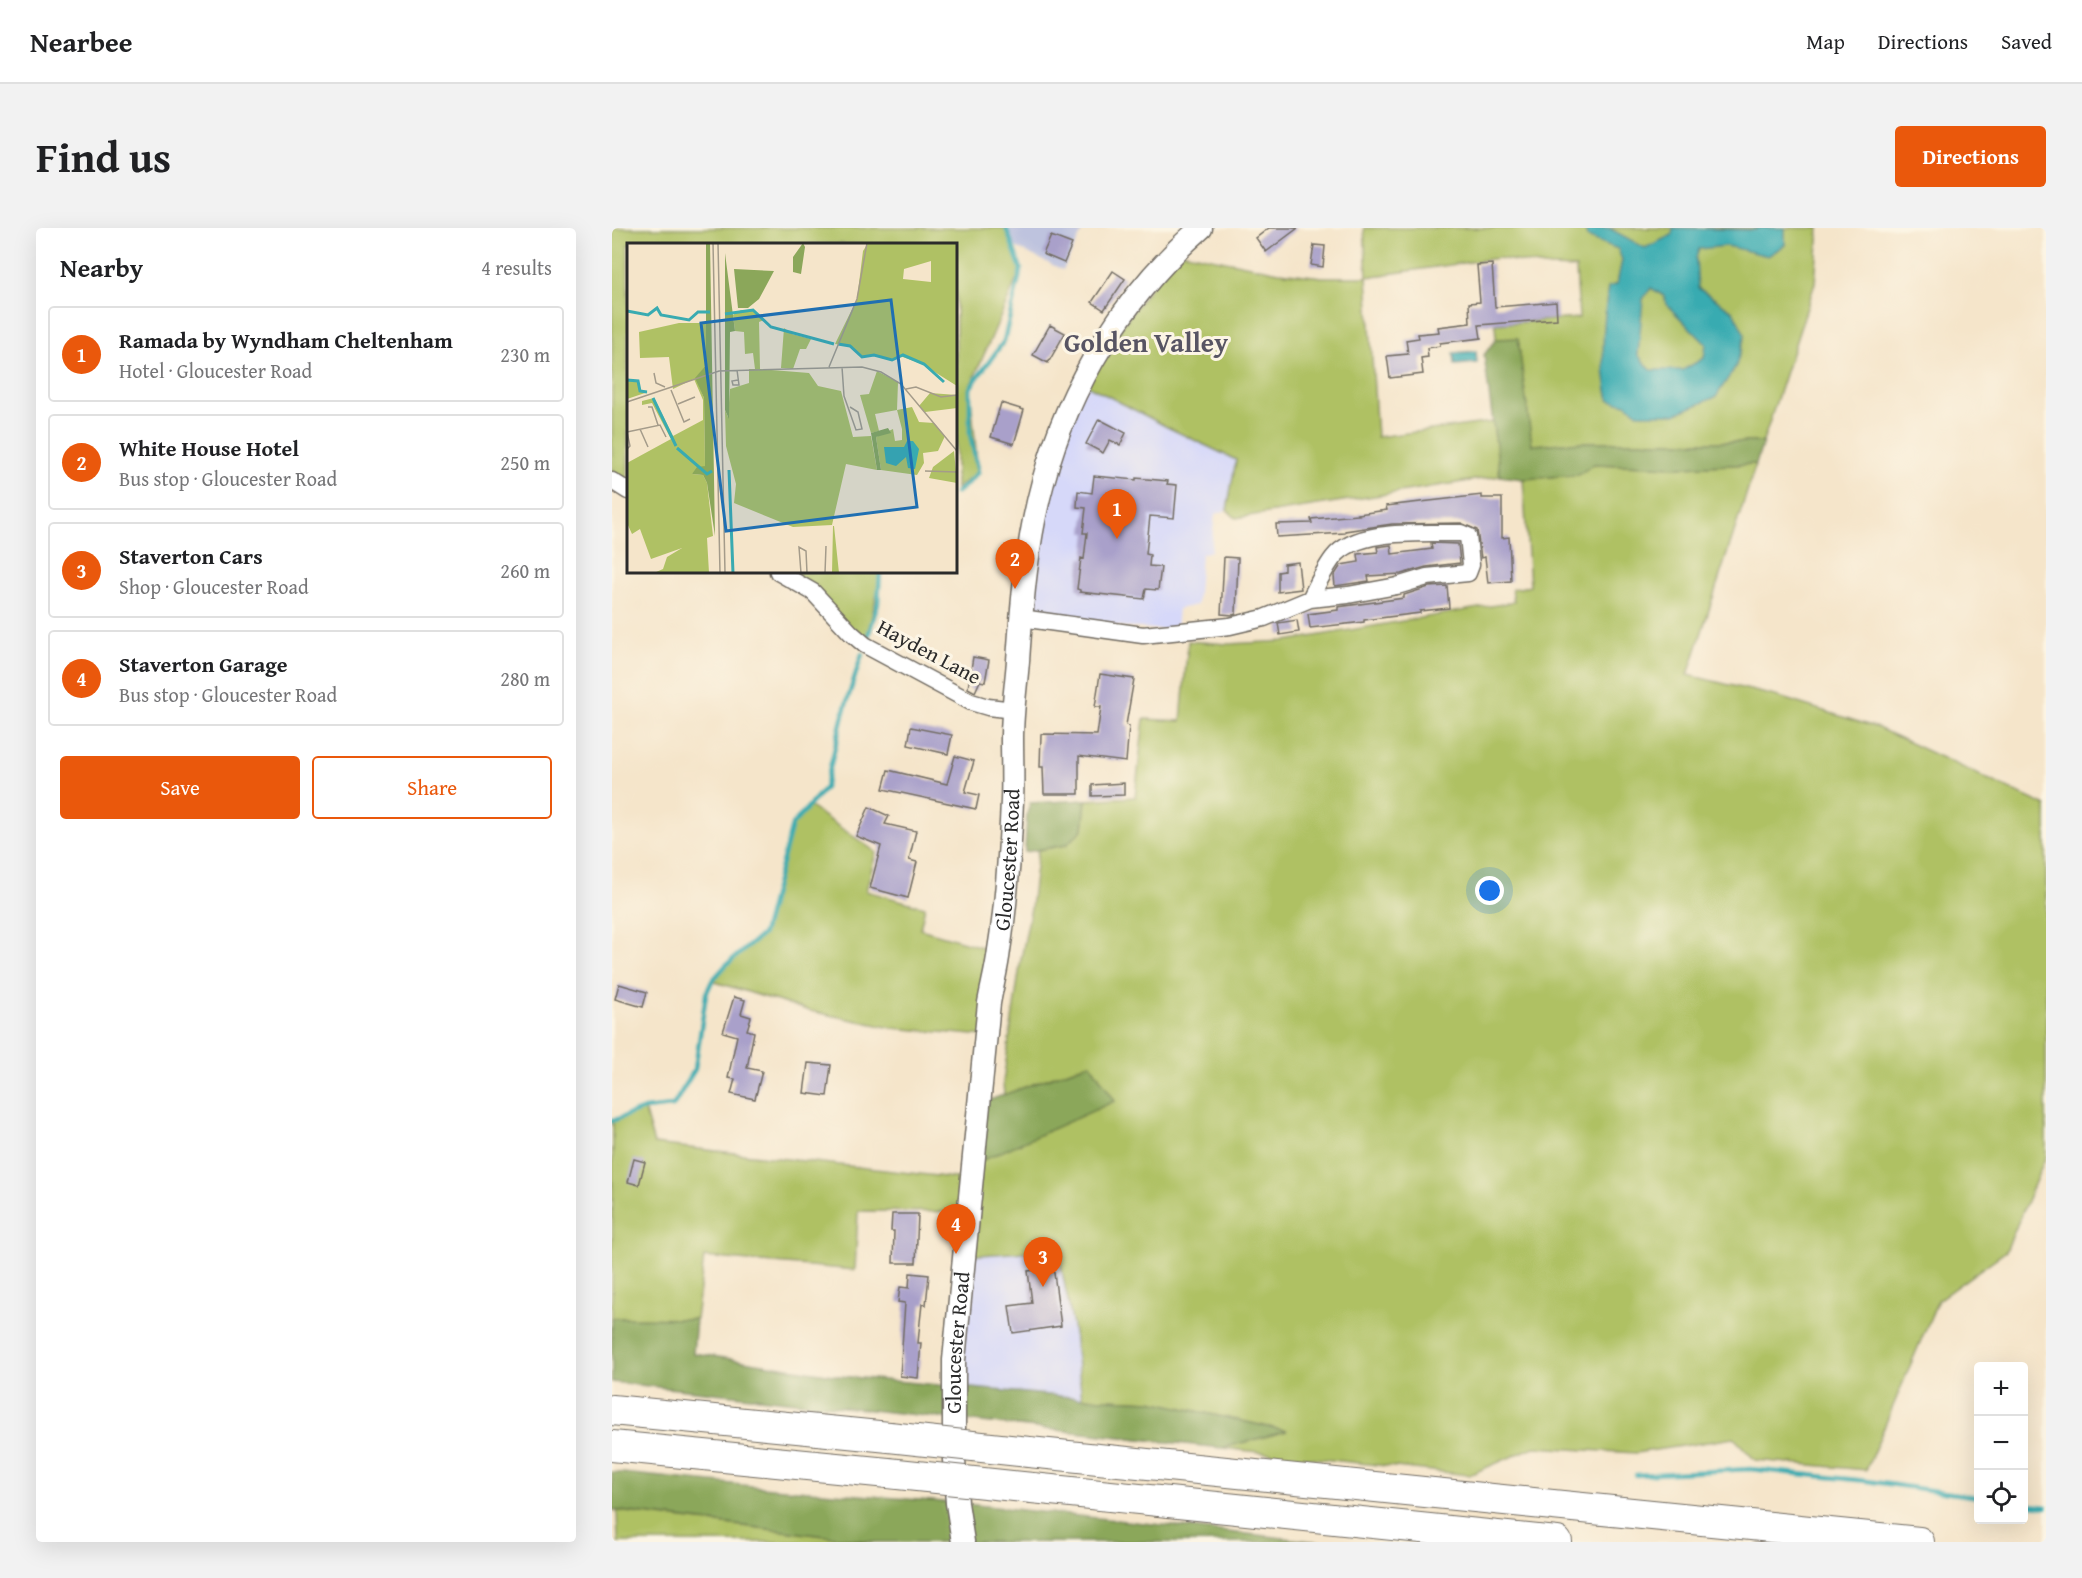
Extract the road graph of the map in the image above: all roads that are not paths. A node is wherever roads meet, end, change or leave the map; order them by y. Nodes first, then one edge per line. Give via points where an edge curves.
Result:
1 (1201, 228) edge
2 (612, 481) edge
3 (627, 490) edge
4 (780, 573) edge
5 (1310, 598) junction
6 (1021, 618) junction
7 (1014, 710) junction
8 (612, 1410) edge
9 (612, 1446) edge
10 (963, 1542) edge
11 (1557, 1542) edge
12 (1919, 1542) edge

1 - 6 main road, Gloucester Road via 1164,264 1123,314 1094,357 1068,409 1037,506
2 - 3 street
4 - 7 street, Hayden Lane via 813,592 865,645 971,702
5 - 5 street via 1468,573 1472,565 1468,536 1375,535 1350,545 1334,557
5 - 6 street via 1264,618 1230,626 1143,634
6 - 7 main road, Gloucester Road
7 - 10 main road, Gloucester Road via 1004,913 989,1003 954,1360 954,1460
8 - 12 highway, bridge
9 - 11 highway, bridge

